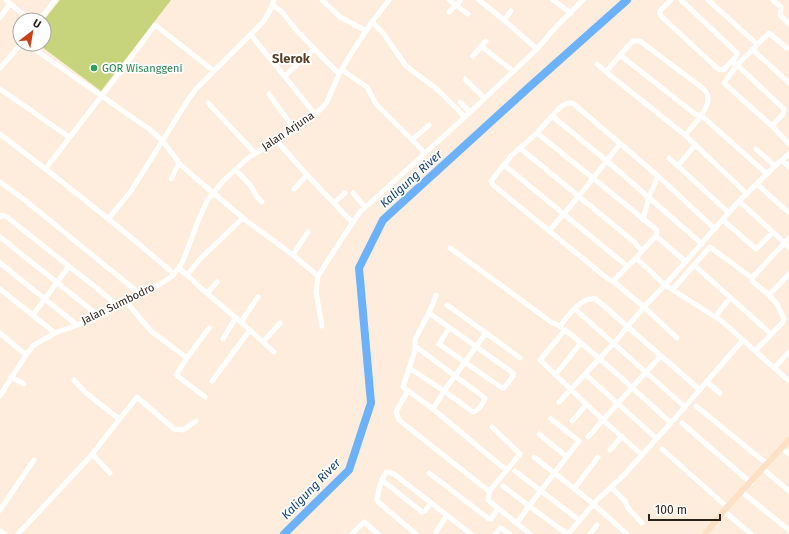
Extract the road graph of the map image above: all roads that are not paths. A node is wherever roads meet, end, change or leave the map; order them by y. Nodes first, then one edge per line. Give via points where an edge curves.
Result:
1 (55, 0) edge
2 (322, 0) edge
3 (389, 0) edge
4 (449, 0) edge
5 (461, 0) edge
6 (479, 0) edge
7 (553, 0) edge
8 (582, 0) edge
9 (671, 0) edge
10 (681, 0) edge
11 (708, 0) edge
12 (773, 0) edge
13 (8, 2) edge
14 (273, 3) edge
15 (456, 5) junction
16 (512, 11) dead end
17 (20, 12) edge
18 (46, 12) edge
19 (449, 12) dead end
20 (571, 13) junction
21 (468, 14) dead end
22 (0, 17) edge
23 (504, 20) junction
24 (372, 22) junction
25 (789, 24) edge
26 (366, 31) junction
27 (251, 35) junction
28 (486, 41) dead end
29 (757, 44) junction
30 (482, 47) junction
31 (788, 48) edge
32 (314, 49) junction
33 (537, 49) junction
34 (752, 49) junction
35 (14, 52) edge
36 (39, 52) edge
37 (620, 55) junction
38 (473, 56) dead end
39 (734, 63) junction
40 (597, 64) dead end
41 (1, 66) edge
42 (214, 71) junction
43 (513, 71) junction
44 (340, 72) junction
45 (606, 72) junction
46 (285, 76) junction
47 (465, 79) dead end
48 (789, 84) edge
49 (0, 89) edge
50 (269, 94) dead end
51 (101, 96) junction
52 (484, 98) junction
53 (460, 102) dead end
54 (208, 103) dead end
55 (470, 112) junction
56 (315, 114) junction
57 (552, 116) junction
58 (702, 116) junction
59 (465, 117) junction
60 (429, 125) dead end
61 (772, 126) junction
62 (294, 129) junction
63 (537, 133) junction
64 (685, 135) junction
65 (1, 136) edge
66 (69, 137) junction
67 (276, 140) junction
68 (412, 140) junction
69 (163, 141) junction
70 (620, 144) junction
71 (789, 144) edge
72 (695, 146) junction
73 (520, 148) junction
74 (756, 149) dead end
75 (255, 153) junction
76 (425, 153) junction
77 (789, 154) edge
78 (669, 158) dead end
79 (782, 160) junction
80 (607, 161) junction
81 (179, 163) junction
82 (504, 165) junction
83 (678, 166) junction
84 (774, 166) junction
85 (789, 167) edge
86 (46, 168) junction
87 (236, 170) junction
88 (767, 174) junction
89 (307, 176) junction
90 (658, 176) junction
91 (593, 178) junction
92 (171, 179) dead end
93 (0, 182) edge
94 (757, 184) junction
95 (294, 189) dead end
96 (214, 193) junction
97 (353, 193) dead end
98 (345, 194) dead end
99 (746, 194) junction
100 (579, 196) junction
101 (649, 197) junction
102 (739, 201) junction
103 (262, 202) dead end
104 (334, 203) junction
105 (365, 207) junction
106 (729, 213) junction
107 (789, 213) edge
108 (563, 214) junction
109 (0, 217) edge
110 (109, 218) junction
111 (243, 218) junction
112 (643, 220) junction
113 (723, 220) junction
114 (352, 222) junction
115 (715, 229) junction
116 (549, 231) junction
117 (308, 232) dead end
118 (773, 232) junction
119 (656, 236) junction
120 (0, 237) edge
121 (789, 238) edge
122 (784, 243) junction
123 (702, 244) junction
124 (789, 247) edge
125 (450, 248) dead end
126 (642, 251) junction
127 (292, 255) junction
128 (636, 258) junction
129 (686, 262) junction
130 (0, 263) edge
131 (694, 265) junction
132 (68, 266) junction
133 (627, 266) junction
134 (179, 268) junction
135 (174, 274) junction
136 (187, 274) junction
137 (789, 274) edge
138 (318, 276) junction
139 (752, 278) junction
140 (57, 281) junction
141 (612, 281) junction
142 (217, 282) dead end
143 (666, 285) junction
144 (0, 289) edge
145 (673, 290) junction
146 (206, 293) junction
147 (140, 294) junction
148 (436, 295) dead end
149 (769, 295) junction
150 (258, 297) dead end
151 (730, 298) junction
152 (45, 299) junction
153 (127, 302) junction
154 (446, 305) dead end
155 (119, 306) junction
156 (644, 307) junction
157 (575, 309) junction
158 (429, 313) junction
159 (33, 315) junction
160 (99, 316) junction
161 (236, 317) junction
162 (715, 317) junction
163 (241, 322) junction
164 (280, 323) dead end
165 (76, 324) junction
166 (322, 326) dead end
167 (560, 326) junction
168 (627, 327) junction
169 (209, 328) dead end
170 (449, 328) junction
171 (250, 330) junction
172 (565, 330) junction
173 (0, 332) edge
174 (55, 333) junction
175 (486, 333) junction
176 (772, 334) junction
177 (678, 338) dead end
178 (223, 339) dead end
179 (742, 340) junction
180 (263, 342) junction
181 (581, 343) junction
182 (614, 343) junction
183 (415, 346) junction
184 (476, 346) junction
185 (755, 351) junction
186 (274, 352) dead end
187 (789, 352) edge
188 (26, 355) junction
189 (661, 356) junction
190 (186, 358) junction
191 (520, 358) dead end
192 (600, 359) junction
193 (465, 363) junction
194 (409, 368) junction
195 (774, 368) junction
196 (646, 372) junction
197 (554, 374) junction
198 (584, 374) junction
199 (455, 376) junction
200 (11, 377) junction
201 (74, 380) dead end
202 (212, 381) dead end
203 (789, 381) edge
204 (706, 382) junction
205 (24, 384) dead end
206 (632, 388) junction
207 (571, 390) junction
208 (700, 390) junction
209 (444, 391) junction
210 (407, 392) junction
211 (720, 392) dead end
212 (0, 396) edge
213 (205, 397) dead end
214 (559, 402) dead end
215 (618, 403) junction
216 (587, 404) junction
217 (696, 406) dead end
218 (685, 407) junction
219 (433, 409) junction
220 (119, 419) junction
221 (551, 419) dead end
222 (603, 420) junction
223 (196, 421) dead end
224 (572, 422) dead end
225 (671, 423) junction
226 (682, 423) dead end
227 (492, 427) dead end
228 (539, 434) dead end
229 (622, 436) junction
230 (588, 437) dead end
231 (656, 438) junction
232 (789, 440) edge
233 (782, 448) junction
234 (662, 449) dead end
235 (610, 450) dead end
236 (92, 454) junction
237 (641, 454) junction
238 (789, 454) edge
239 (534, 457) dead end
240 (567, 457) junction
241 (598, 457) dead end
242 (34, 460) dead end
243 (765, 466) junction
244 (506, 470) junction
245 (515, 471) dead end
246 (110, 473) dead end
247 (429, 473) dead end
248 (554, 473) junction
249 (382, 480) junction
250 (751, 482) junction
251 (503, 486) dead end
252 (611, 487) junction
253 (574, 489) junction
254 (541, 490) junction
255 (789, 491) edge
256 (490, 492) junction
257 (742, 492) junction
258 (432, 504) junction
259 (593, 504) junction
260 (529, 506) junction
261 (498, 509) junction
262 (726, 509) junction
263 (0, 510) edge
264 (447, 515) junction
265 (580, 520) junction
266 (517, 523) junction
267 (642, 523) dead end
268 (597, 526) dead end
269 (745, 529) junction
270 (789, 530) edge
271 (0, 531) edge
272 (709, 533) edge
273 (5, 534) edge
274 (18, 534) edge
275 (352, 534) edge
276 (378, 534) edge
277 (416, 534) edge
278 (436, 534) edge
279 (471, 534) edge
280 (496, 534) edge
281 (510, 534) edge
282 (530, 534) edge
283 (568, 534) edge
284 (590, 534) edge
285 (627, 534) edge
286 (741, 534) edge
287 (751, 534) edge

1 - 18 street
2 - 26 street via 340,17
3 - 24 street, Jalan Arjuna
4 - 15 street
5 - 15 street
6 - 23 street
7 - 20 street
8 - 20 street
9 - 39 street via 660,11 662,17 718,69 723,70
10 - 39 street via 737,53
11 - 29 street
12 - 25 street via 781,7 780,15
13 - 17 street
13 - 22 street
14 - 27 street via 264,22
14 - 32 street
15 - 19 street
15 - 21 street
16 - 23 street
20 - 33 street
23 - 33 street
24 - 26 street, Jalan Arjuna
24 - 59 street via 406,66 438,90
26 - 44 street, Jalan Arjuna
27 - 42 street
27 - 46 street
28 - 30 street
29 - 31 street via 769,33
29 - 34 street
30 - 38 street
30 - 43 street
32 - 44 street
32 - 46 street
33 - 43 street
34 - 39 street
34 - 48 street
35 - 41 street
36 - 51 street
37 - 45 street
37 - 58 street via 695,114
37 - 58 street via 633,41 638,40 661,56 707,93
39 - 61 street via 724,84
39 - 61 street via 784,109 783,114
40 - 45 street
42 - 51 street via 155,25
42 - 69 street via 186,103
43 - 52 street
44 - 56 street, Jalan Arjuna via 327,102
44 - 68 street via 367,87 376,104
45 - 64 street
46 - 56 street
47 - 52 street
49 - 66 street
50 - 62 street
51 - 66 street
51 - 69 street via 149,128
52 - 55 street
53 - 55 street
54 - 75 street
55 - 59 street
56 - 62 street, Jalan Arjuna
57 - 63 street
57 - 70 street via 564,104 574,104
57 - 80 street
58 - 64 street
58 - 88 street
59 - 76 street
60 - 68 street
61 - 71 street
62 - 67 street, Jalan Arjuna
63 - 73 street
63 - 91 street
64 - 72 street
65 - 86 street
66 - 86 street
67 - 75 street, Jalan Arjuna
67 - 89 street
68 - 76 street
69 - 81 street
69 - 110 street via 131,191
70 - 80 street
70 - 90 street
72 - 83 street
72 - 99 street
73 - 82 street
73 - 100 street
74 - 84 street
75 - 87 street, Jalan Arjuna
76 - 105 street
77 - 79 street
78 - 83 street
79 - 84 street
79 - 85 street
80 - 91 street
80 - 101 street
81 - 92 street
81 - 96 street
82 - 108 street
82 - 116 street via 491,181 492,184
83 - 106 street
84 - 88 street
86 - 110 street
87 - 96 street, Jalan Arjuna
87 - 103 street
88 - 94 street
89 - 95 street
89 - 104 street
90 - 101 street
90 - 115 street
91 - 100 street
91 - 112 street
93 - 147 street
94 - 99 street
94 - 107 street
96 - 111 street
96 - 134 street, Jalan Sumbodro via 202,211
97 - 105 street
98 - 104 street
99 - 102 street
100 - 108 street
100 - 126 street
101 - 112 street
101 - 123 street
102 - 106 street
102 - 118 street
104 - 114 street
105 - 114 street
106 - 113 street
108 - 116 street
108 - 133 street
109 - 132 street via 6,217
110 - 135 street
111 - 127 street
111 - 136 street
112 - 119 street via 657,230
113 - 115 street
113 - 118 street via 756,249
114 - 138 street
115 - 123 street
116 - 141 street
117 - 127 street
118 - 122 street
119 - 126 street
119 - 129 street
120 - 140 street
121 - 122 street
122 - 124 street
122 - 139 street
123 - 129 street
125 - 167 street
126 - 128 street
127 - 138 street
128 - 133 street
128 - 143 street
129 - 143 street
130 - 152 street
131 - 139 street via 710,247
131 - 145 street
131 - 151 street
132 - 140 street
132 - 155 street
133 - 141 street
134 - 135 street, Jalan Sumbodro
134 - 136 street
135 - 147 street, Jalan Sumbodro
136 - 146 street
137 - 149 street
138 - 166 street via 316,292
139 - 149 street via 752,281
140 - 152 street
140 - 160 street
141 - 156 street
142 - 146 street
143 - 145 street
143 - 156 street
144 - 159 street
145 - 162 street
146 - 161 street
147 - 153 street, Jalan Sumbodro
148 - 158 street
149 - 176 street via 777,304 784,319
150 - 163 street
151 - 162 street
151 - 176 street
152 - 159 street
152 - 165 street
153 - 155 street, Jalan Sumbodro
153 - 190 street via 152,331
154 - 175 street
155 - 160 street, Jalan Sumbodro
156 - 168 street
156 - 177 street
157 - 167 street
157 - 168 street via 581,303 595,299
157 - 182 street
158 - 170 street
158 - 183 street
159 - 174 street
160 - 165 street, Jalan Sumbodro
161 - 163 street
161 - 178 street
162 - 179 street
163 - 171 street
164 - 180 street
165 - 174 street, Jalan Sumbodro
167 - 172 street
168 - 182 street
168 - 189 street
169 - 190 street
170 - 184 street
170 - 193 street via 439,344
171 - 180 street
171 - 202 street
172 - 181 street
172 - 197 street via 540,360
173 - 188 street
174 - 188 street, Jalan Sumbodro via 34,345
175 - 184 street
175 - 191 street
176 - 185 street
179 - 185 street
179 - 204 street
180 - 186 street
181 - 192 street
181 - 197 street
182 - 192 street
182 - 196 street
183 - 194 street
183 - 199 street
184 - 193 street
184 - 193 street via 512,372 513,376 503,388
185 - 195 street
187 - 195 street
188 - 200 street, Jalan Sumbodro
189 - 196 street
189 - 208 street
190 - 213 street via 176,375
192 - 198 street
192 - 206 street
193 - 199 street
194 - 209 street
194 - 210 street via 402,385
195 - 203 street
196 - 206 street
196 - 218 street
197 - 207 street
198 - 207 street
198 - 215 street
199 - 209 street
199 - 209 street via 485,398 484,402 476,412 473,412
200 - 205 street
200 - 212 street, Jalan Sumbodro
201 - 220 street
204 - 208 street
204 - 211 street
206 - 215 street
206 - 225 street
207 - 214 street
207 - 216 street
208 - 218 street
209 - 219 street
210 - 219 street
210 - 256 street via 396,412 399,420
215 - 222 street
215 - 231 street
216 - 222 street
216 - 224 street
217 - 243 street
218 - 225 street
219 - 244 street
220 - 223 street via 137,397 174,429 183,430
220 - 236 street
221 - 240 street via 579,441
222 - 229 street
222 - 230 street
225 - 231 street
226 - 250 street
227 - 244 street via 520,453
228 - 240 street
229 - 235 street
229 - 237 street
231 - 237 street
232 - 233 main road
233 - 238 street
233 - 243 main road
234 - 262 street
236 - 246 street
236 - 274 street
237 - 252 street
239 - 248 street
240 - 248 street
241 - 253 street
242 - 263 street
243 - 250 main road
243 - 255 street
244 - 256 street
245 - 254 street
247 - 261 street via 489,519
248 - 253 street
248 - 254 street
249 - 258 street via 422,512
249 - 258 street via 387,472 394,474
249 - 277 street via 378,502
250 - 257 main road
251 - 260 street
252 - 259 street
252 - 267 street
253 - 259 street
254 - 260 street
254 - 265 street
256 - 261 street via 488,500
257 - 262 main road
257 - 270 street
258 - 264 street
259 - 265 street
259 - 285 street
260 - 266 street
260 - 283 street
261 - 266 street
262 - 269 street
262 - 272 main road
264 - 278 street
264 - 279 street
265 - 283 street
266 - 282 street
268 - 284 street
269 - 286 street
269 - 287 street
271 - 273 street
275 - 276 street via 364,522
280 - 281 street via 501,528

